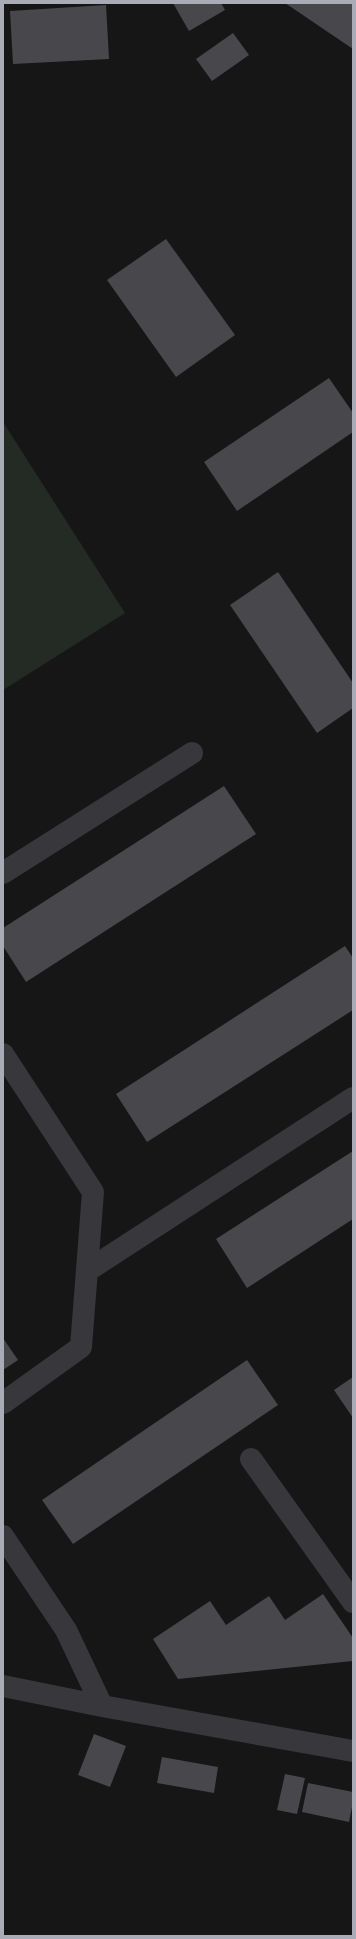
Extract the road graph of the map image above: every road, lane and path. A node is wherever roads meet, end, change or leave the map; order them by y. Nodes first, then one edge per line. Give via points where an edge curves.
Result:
1 (192, 753) dead end
2 (3, 872) edge
3 (3, 1054) edge
4 (353, 1098) edge
5 (87, 1271) junction
6 (3, 1403) edge
7 (251, 1459) dead end
8 (3, 1536) edge
9 (353, 1602) edge
10 (3, 1686) edge
11 (102, 1706) junction
12 (353, 1751) edge

1 - 2 street
3 - 5 street via 93,1192
4 - 5 street
5 - 6 street via 81,1347
7 - 9 street
8 - 11 street via 66,1630
10 - 11 street
11 - 12 street

